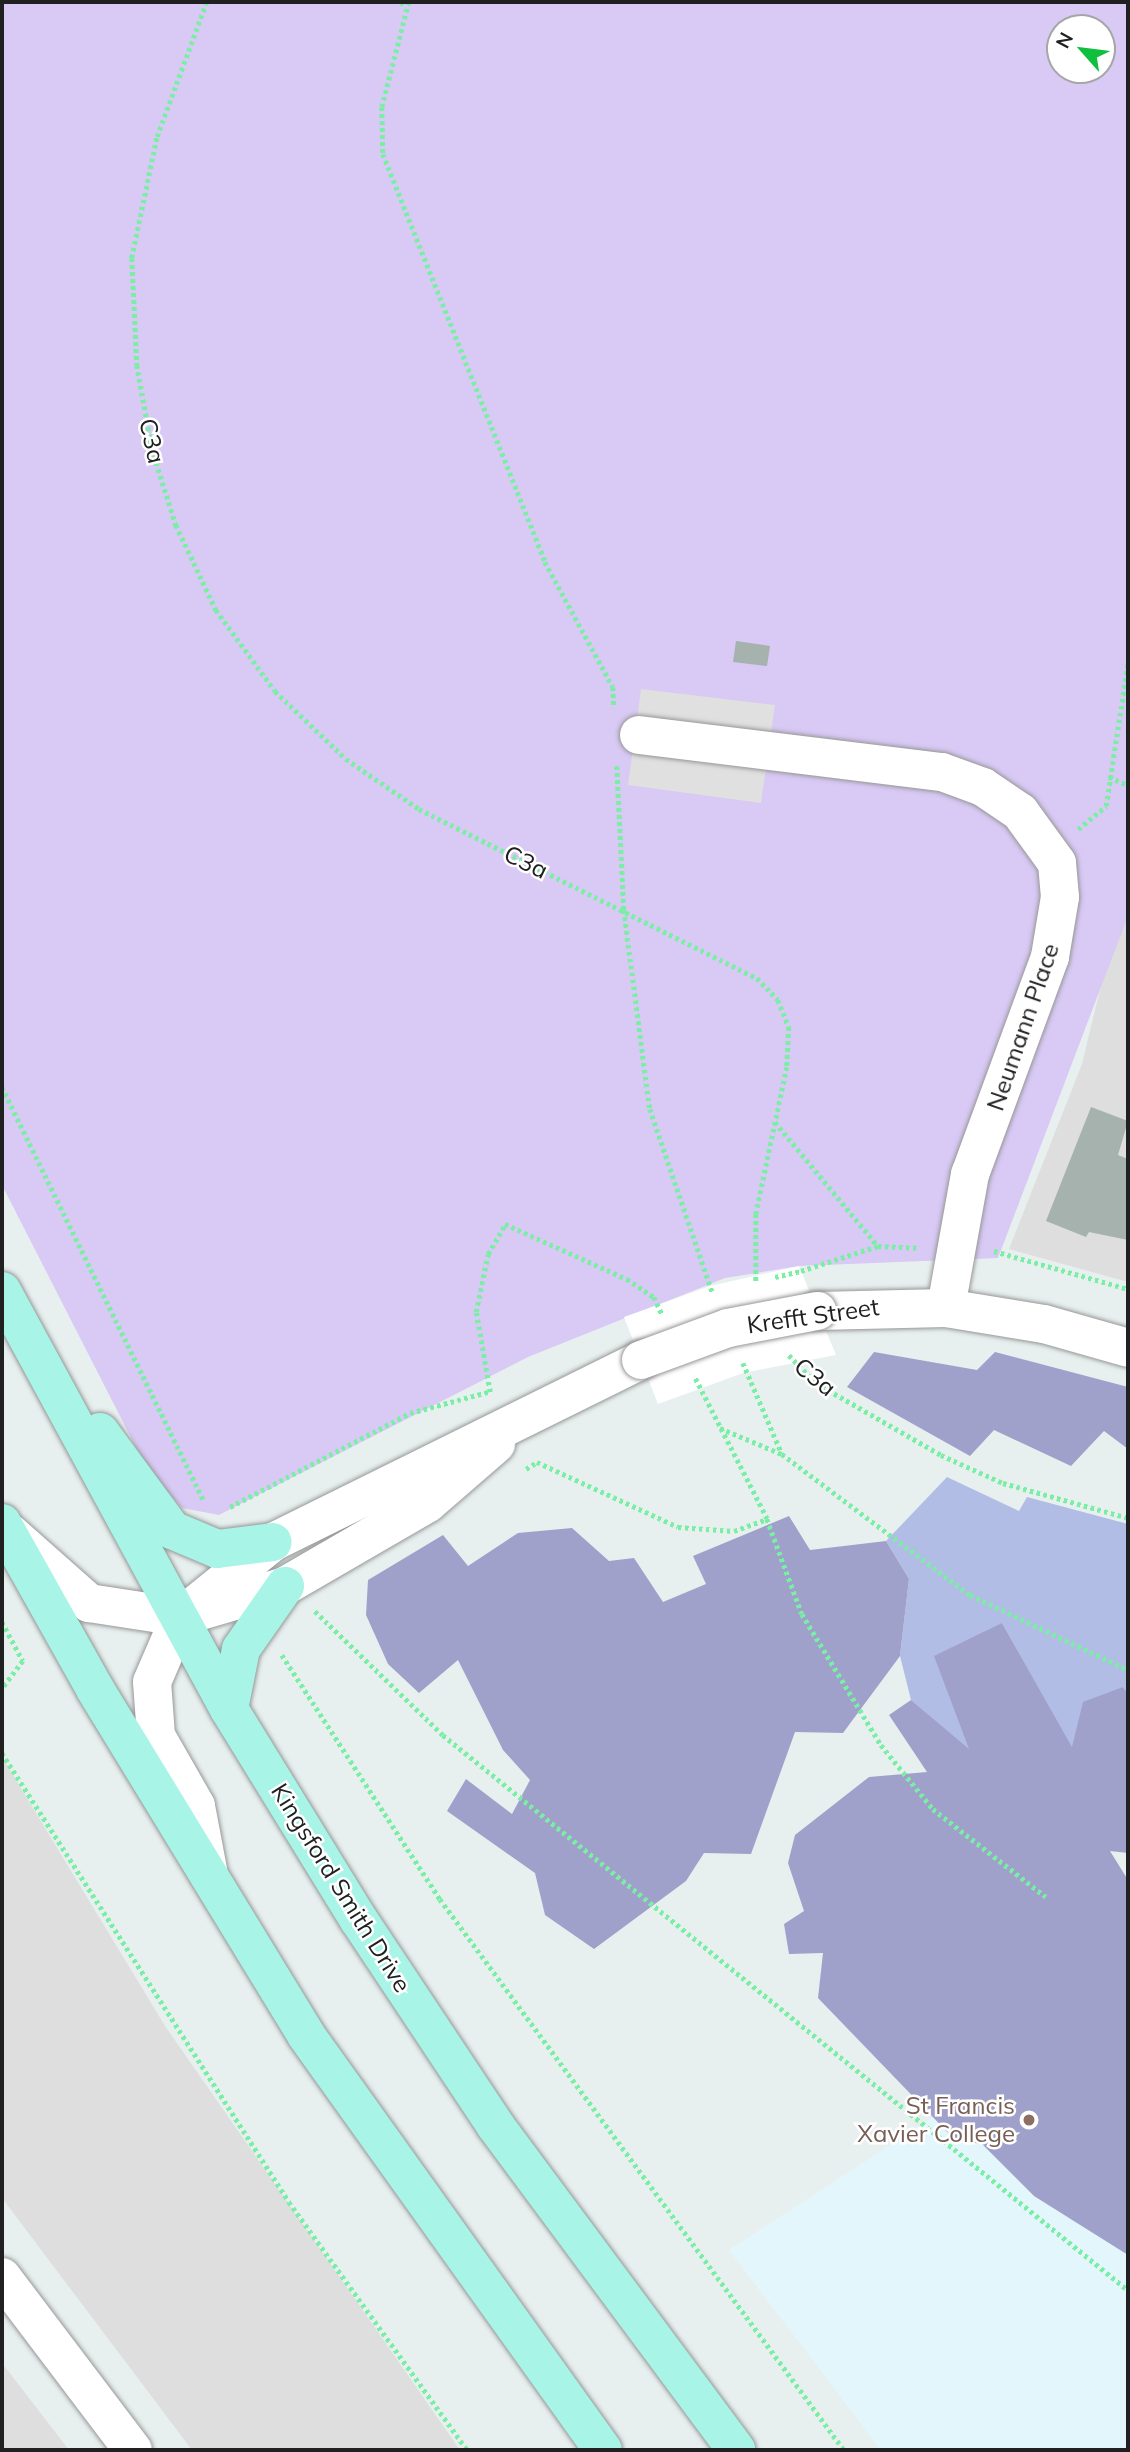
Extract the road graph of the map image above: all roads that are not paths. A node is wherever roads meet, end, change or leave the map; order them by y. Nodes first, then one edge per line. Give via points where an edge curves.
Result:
1 (623, 736) road end
2 (2, 1291) edge
3 (946, 1308) junction
4 (21, 1331) junction
5 (1128, 1348) edge
6 (517, 1427) junction
7 (3, 1525) edge
8 (273, 1542) junction
9 (275, 1601) junction
10 (180, 1617) junction
11 (229, 1709) junction
12 (211, 1882) junction
13 (2, 2277) edge
14 (133, 2450) edge
15 (603, 2450) edge
16 (736, 2450) edge

1 - 3 street, Neumann Place via 942,772 983,787 1020,812 1051,853 1060,897 1050,957 970,1174
2 - 4 main road, Kingsford Smith Drive
3 - 5 street, Krefft Street via 1044,1324
3 - 6 street, Krefft Street, bridge via 817,1311 728,1328 641,1360
4 - 8 main road via 172,1530
4 - 10 main road, Kingsford Smith Drive
6 - 8 street, Krefft Street via 428,1460
6 - 9 street, Krefft Street via 428,1503
7 - 10 street, Krefft Street via 89,1603
7 - 12 main road
8 - 10 street, Krefft Street
9 - 10 street, Krefft Street
9 - 11 main road via 241,1649
10 - 11 main road, Kingsford Smith Drive
10 - 12 street, Krefft Street via 152,1682 156,1736 196,1806
11 - 16 main road, Kingsford Smith Drive via 495,2125
12 - 15 main road via 405,2180
13 - 14 street

